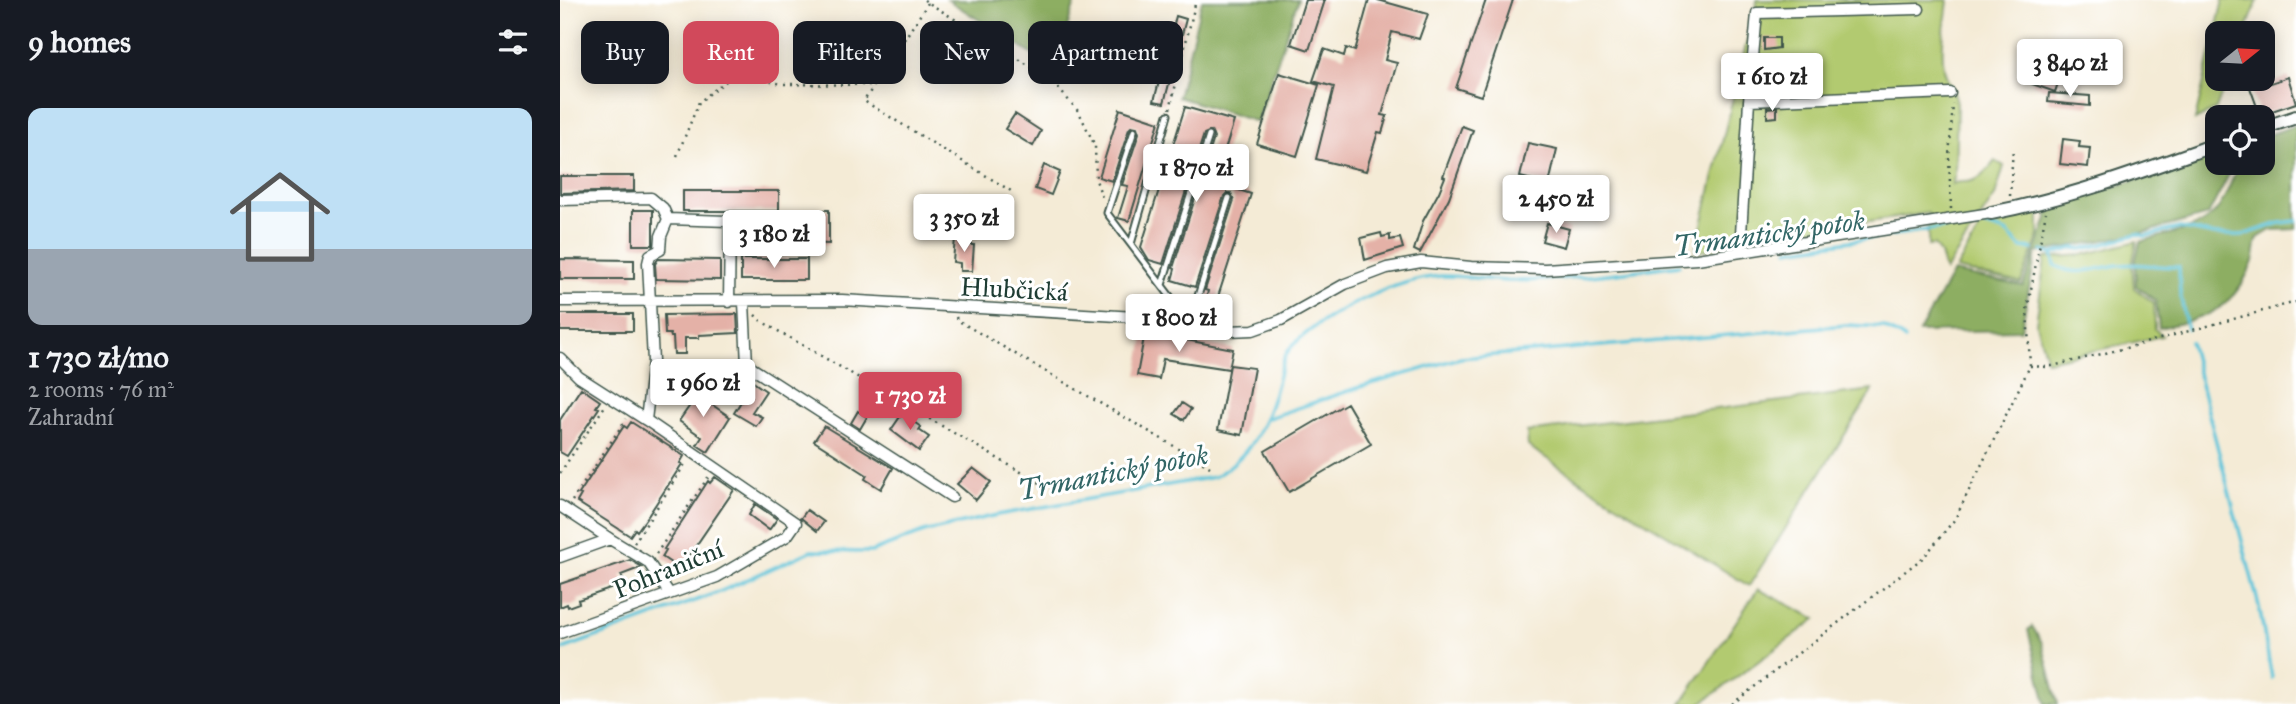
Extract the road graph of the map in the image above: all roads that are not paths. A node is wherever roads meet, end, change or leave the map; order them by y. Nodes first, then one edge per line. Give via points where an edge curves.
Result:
1 (1919, 9) dead end
2 (1950, 93) road end
3 (1749, 101) junction
4 (1168, 115) road end
5 (2296, 117) edge
6 (2275, 124) edge
7 (1134, 131) dead end
8 (1209, 136) dead end
9 (2205, 148) edge
10 (1229, 198) dead end
11 (560, 200) edge
12 (1991, 213) joint
13 (668, 219) junction
14 (730, 222) junction
15 (790, 223) dead end
16 (1131, 244) junction
17 (1740, 251) junction
18 (1162, 285) junction
19 (1173, 300) junction
20 (560, 301) edge
21 (650, 301) junction
22 (729, 302) junction
23 (744, 302) junction
24 (1170, 319) junction
25 (560, 358) edge
26 (646, 420) junction
27 (952, 497) dead end
28 (563, 508) edge
29 (610, 539) junction
30 (560, 558) edge
31 (669, 593) junction
32 (560, 633) edge

1 - 3 street via 1757,13
2 - 3 street
3 - 17 street
4 - 16 lane
5 - 6 street
7 - 16 lane via 1107,213
8 - 18 lane
9 - 12 street via 2048,202
10 - 19 lane via 1197,299
11 - 13 street via 651,198
12 - 17 street, Hlubčická
13 - 14 street
13 - 21 street via 660,250 648,261
14 - 15 street
14 - 22 street
16 - 18 lane
17 - 24 street, Hlubčická via 1697,259 1545,269 1421,262 1387,268 1345,284 1281,320 1253,330 1228,331
18 - 19 lane
19 - 24 lane
20 - 21 street, Hlubčická
21 - 22 street, Hlubčická
21 - 26 street via 653,361
22 - 23 street, Hlubčická
23 - 24 street, Hlubčická via 842,300
23 - 27 street via 747,365
25 - 26 street via 579,377
26 - 31 street, Pohraniční via 796,523 787,536 717,577
28 - 29 street
29 - 30 street
29 - 31 street via 648,562
31 - 32 street, Pohraniční

